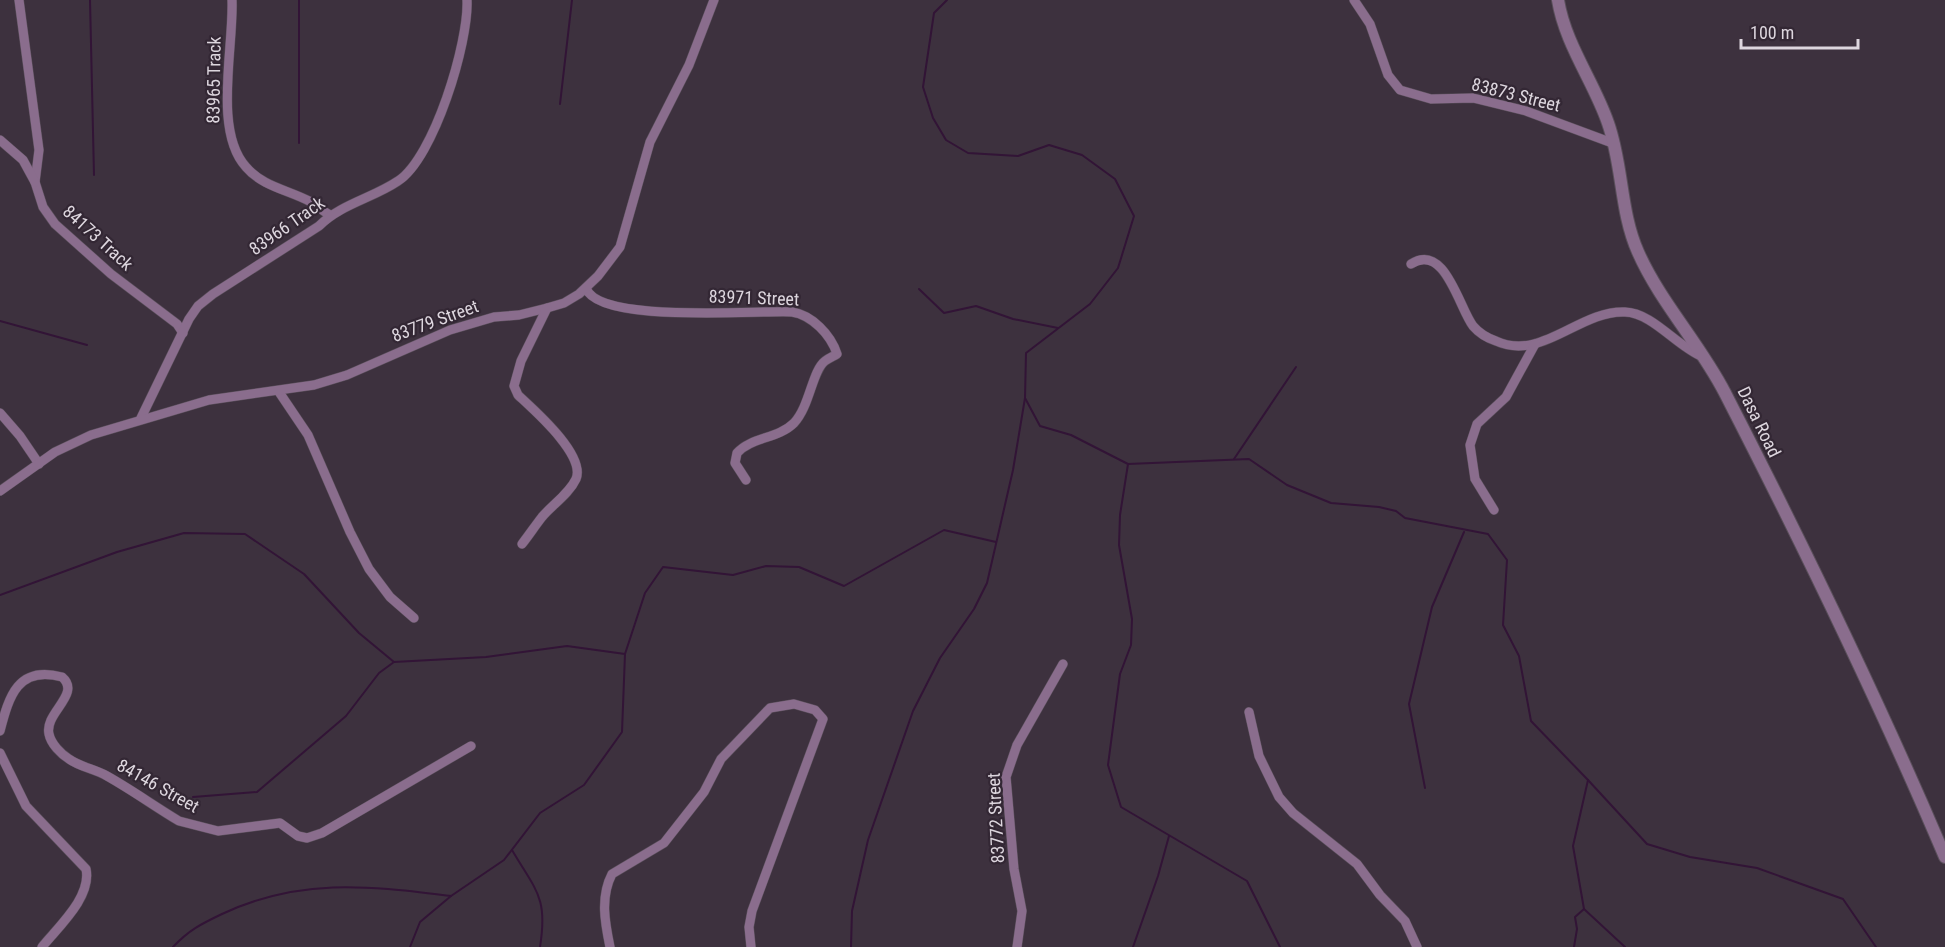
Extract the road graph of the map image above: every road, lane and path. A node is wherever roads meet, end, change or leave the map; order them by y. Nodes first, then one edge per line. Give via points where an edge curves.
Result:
1 (19, 0) edge
2 (232, 0) edge
3 (467, 0) edge
4 (714, 0) edge
5 (1558, 0) edge
6 (1357, 1) edge
7 (0, 140) edge
8 (1616, 144) junction
9 (35, 182) junction
10 (330, 215) junction
11 (1411, 264) dead end
12 (586, 288) junction
13 (547, 308) junction
14 (183, 333) junction
15 (1536, 344) junction
16 (1705, 358) junction
17 (279, 392) junction
18 (0, 413) edge
19 (141, 418) junction
20 (39, 464) junction
21 (746, 480) dead end
22 (0, 491) edge
23 (1494, 510) dead end
24 (522, 544) dead end
25 (414, 618) dead end
26 (1063, 664) dead end
27 (1249, 712) dead end
28 (0, 731) edge
29 (471, 746) dead end
30 (0, 753) edge
31 (1945, 856) edge
32 (42, 947) edge
33 (610, 947) edge
34 (751, 947) edge
35 (1017, 947) edge
36 (1417, 947) edge

1 - 9 street, 84173 Track via 39,150
2 - 10 street, 83965 Track via 227,99 234,151 256,176
3 - 10 street, 83966 Track via 468,17 459,62 415,164 400,180
4 - 12 street, 83779 Street via 689,65 650,142 620,247
5 - 8 street, Dasa Road
6 - 8 street, 83873 Street via 1370,24 1388,75 1400,90 1431,99 1473,98 1526,111
7 - 9 street via 23,159
8 - 16 street, Dasa Road via 1628,222 1638,254
9 - 14 street, 84173 Track via 43,207 55,224
10 - 14 street, 83966 Track via 198,306
11 - 15 street via 1426,259 1441,268 1473,326 1483,335 1520,348
12 - 13 street, 83779 Street via 564,303
12 - 21 street, 83971 Street via 596,299 622,308 792,312 806,315 818,325 837,354 822,364 808,402 792,424 737,453 735,463
13 - 17 street, 83779 Street via 450,330 347,375
13 - 24 street via 521,361 514,386 563,442 578,468 572,485
14 - 19 street, 83966 Track
15 - 16 street via 1582,323 1628,312 1644,316 1688,351
15 - 23 street via 1506,397 1477,424 1470,444 1475,479
16 - 31 street, Dasa Road via 1894,738
17 - 19 street, 83779 Street via 209,400
17 - 25 street via 308,435 369,569 390,597
18 - 20 street
19 - 20 street, 83779 Street via 79,439
20 - 22 street, 83779 Street
26 - 35 street, 83772 Street via 1017,745 1006,777 1014,869 1022,910
27 - 36 street via 1259,756 1279,797 1293,813 1355,861 1405,921
28 - 29 street, 84146 Street via 18,685 33,676 62,677 68,691 51,717 48,733 57,749 71,761 105,775 192,826 226,831 276,822 307,838
30 - 32 street via 26,806 86,869 86,886 80,899
33 - 34 street via 604,905 612,874 664,843 704,792 721,759 761,716 774,706 794,704 815,710 823,720 752,911

